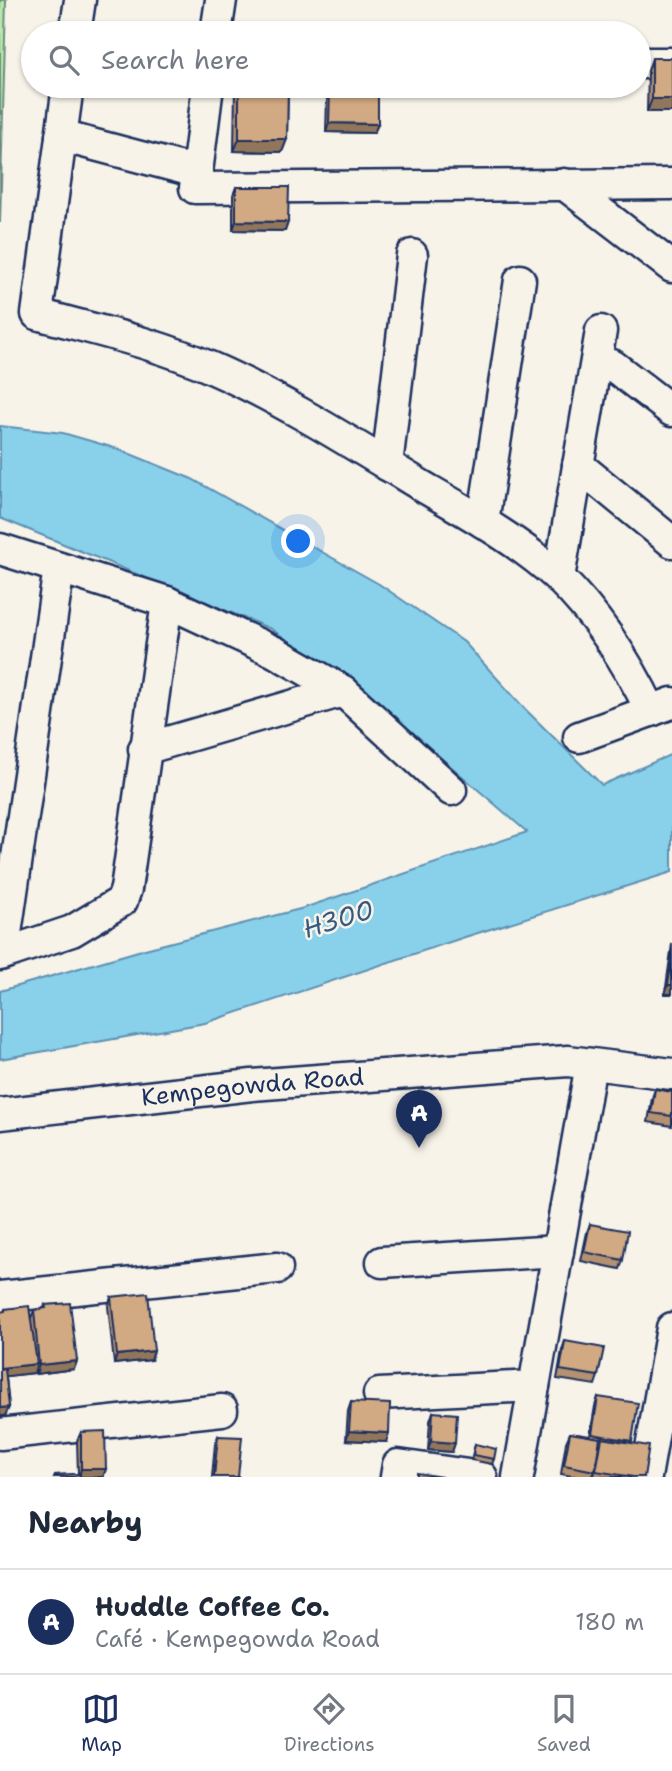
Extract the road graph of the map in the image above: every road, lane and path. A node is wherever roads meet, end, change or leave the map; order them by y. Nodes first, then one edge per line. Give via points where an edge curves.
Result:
1 (79, 0) edge
2 (220, 0) edge
3 (76, 21) edge
4 (217, 21) edge
5 (651, 63) edge
6 (672, 63) edge
7 (66, 98) edge
8 (206, 98) edge
9 (61, 136) junction
10 (197, 172) junction
11 (565, 184) junction
12 (672, 184) edge
13 (412, 255) dead end
14 (672, 267) edge
15 (520, 280) dead end
16 (601, 331) dead end
17 (611, 365) dead end
18 (672, 411) edge
19 (387, 465) junction
20 (578, 465) junction
21 (483, 522) junction
22 (672, 542) edge
23 (0, 549) edge
24 (59, 568) junction
25 (559, 578) junction
26 (167, 602) junction
27 (343, 691) junction
28 (662, 707) edge
29 (579, 737) dead end
30 (144, 749) junction
31 (452, 790) dead end
32 (2, 955) edge
33 (591, 1064) junction
34 (672, 1074) edge
35 (0, 1114) edge
36 (558, 1251) junction
37 (382, 1262) dead end
38 (277, 1268) dead end
39 (0, 1297) edge
40 (672, 1328) edge
41 (534, 1386) junction
42 (379, 1394) dead end
43 (222, 1410) dead end
44 (0, 1434) edge
45 (396, 1477) edge
46 (482, 1477) edge
47 (518, 1477) edge
48 (646, 1477) edge

1 - 3 street
2 - 4 street
5 - 6 street
7 - 9 street
8 - 10 street
9 - 10 street
9 - 19 street via 37,314 213,368
10 - 11 street via 195,188
11 - 12 street
11 - 14 street
13 - 19 street
15 - 21 street
16 - 20 street
17 - 18 street
19 - 21 street
20 - 22 street
20 - 25 street
21 - 25 street
23 - 24 street
24 - 26 street
24 - 32 street
25 - 28 street
26 - 27 street via 275,652
26 - 30 street
27 - 30 street
27 - 31 street
28 - 29 street
30 - 32 street via 122,901 72,932
33 - 34 street, Kempegowda Road
33 - 35 street, Kempegowda Road via 568,1061 252,1085
33 - 36 street
36 - 37 street
36 - 41 street
38 - 39 street
40 - 48 street
41 - 42 street
41 - 47 street
43 - 44 street
45 - 46 street via 398,1465

